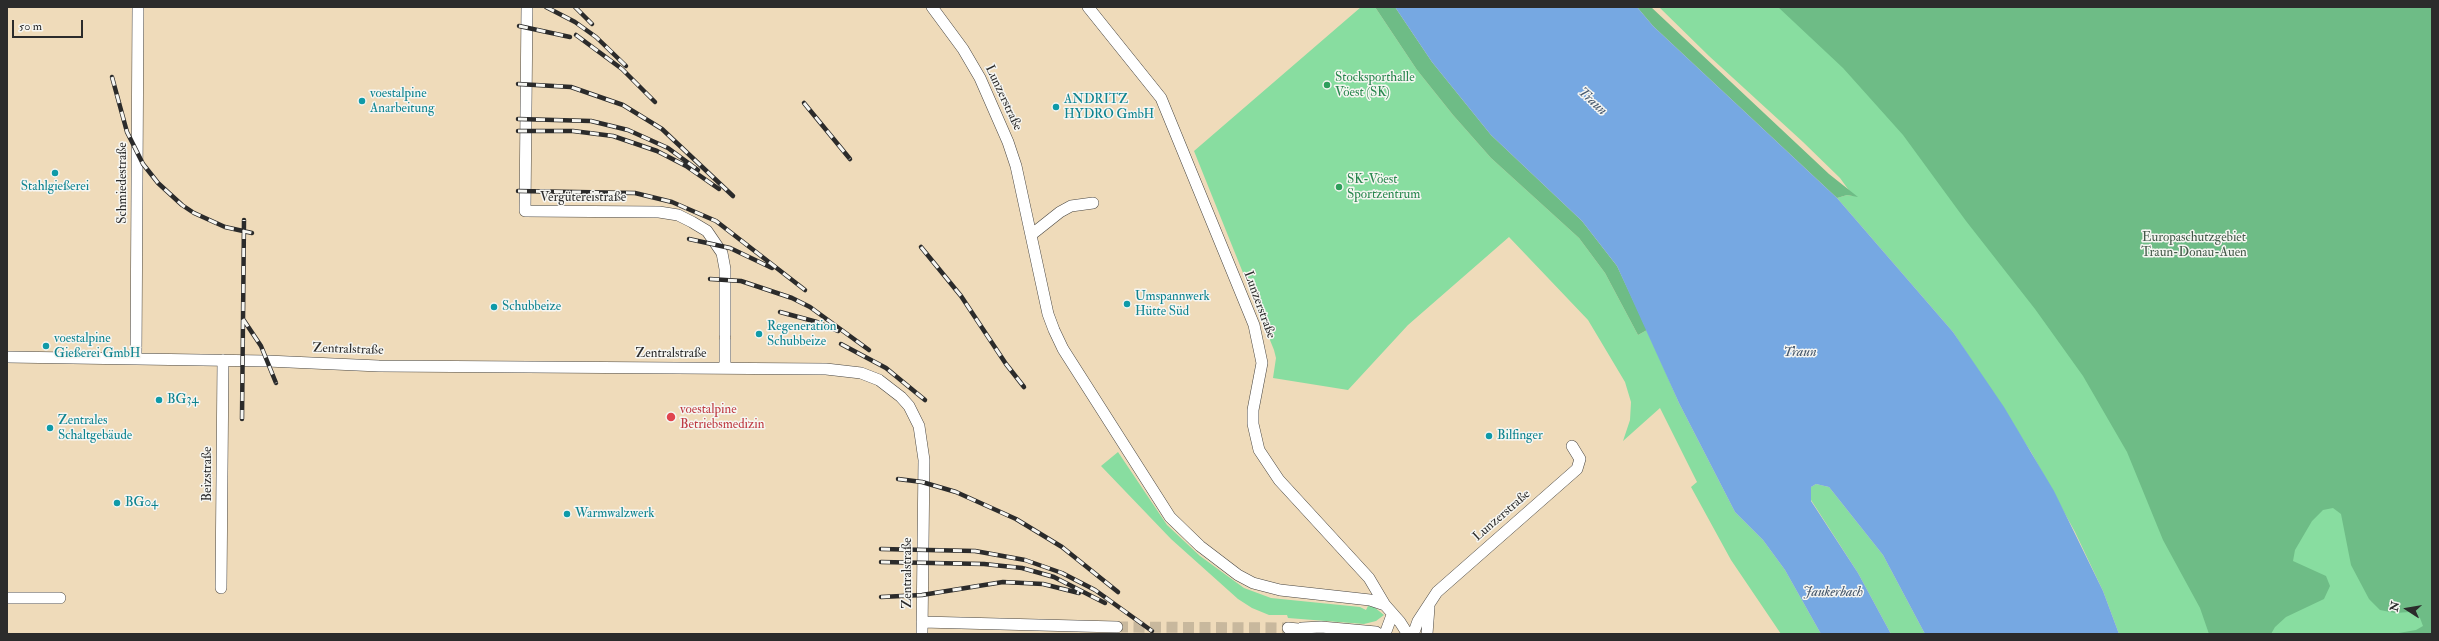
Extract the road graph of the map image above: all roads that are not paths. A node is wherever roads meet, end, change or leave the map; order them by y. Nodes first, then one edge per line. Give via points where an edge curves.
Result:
1 (138, 7) edge
2 (527, 7) edge
3 (932, 7) edge
4 (1088, 7) edge
5 (1093, 203) dead end
6 (1031, 236) junction
7 (7, 357) edge
8 (136, 358) junction
9 (223, 360) junction
10 (725, 368) junction
11 (1572, 446) dead end
12 (222, 588) dead end
13 (7, 598) edge
14 (60, 598) dead end
15 (1429, 604) junction
16 (1385, 605) junction
17 (1396, 618) junction
18 (922, 622) junction
19 (1117, 627) tunnel mouth
20 (1303, 631) edge
21 (1413, 631) edge
22 (922, 634) edge
23 (1324, 634) edge
24 (1379, 634) edge
25 (1385, 634) edge
26 (1394, 634) edge
27 (1427, 634) edge

1 - 8 street, Schmiedestraße
2 - 10 street, Vergütereistraße via 525,211 659,212 678,215 707,231 722,253 725,269
3 - 6 street, Lunzerstraße via 963,49 994,109 1016,166
4 - 16 street, Lunzerstraße via 1161,98 1254,326 1262,363 1253,410 1253,424 1259,450 1279,480 1369,578
5 - 6 street via 1071,206
6 - 16 street, Lunzerstraße via 1048,314 1063,349 1170,517 1205,550 1253,583 1280,590 1370,600
7 - 8 street, Zentralstraße
8 - 9 street, Zentralstraße
9 - 10 street, Zentralstraße via 379,366
9 - 12 street, Beizstraße
10 - 18 street, Zentralstraße via 854,371 879,380 909,406 919,426 923,453
11 - 15 street, Lunzerstraße via 1580,459 1577,469 1437,592
13 - 14 street
15 - 21 street, Lunzerstraße
15 - 27 street
16 - 17 street, Lunzerstraße
17 - 21 street, Lunzerstraße
17 - 21 street via 1410,624
17 - 25 street
17 - 26 street, Lunzerstraße
18 - 19 street, Zentralstraße
18 - 22 street
20 - 23 street
20 - 24 street via 1321,627

